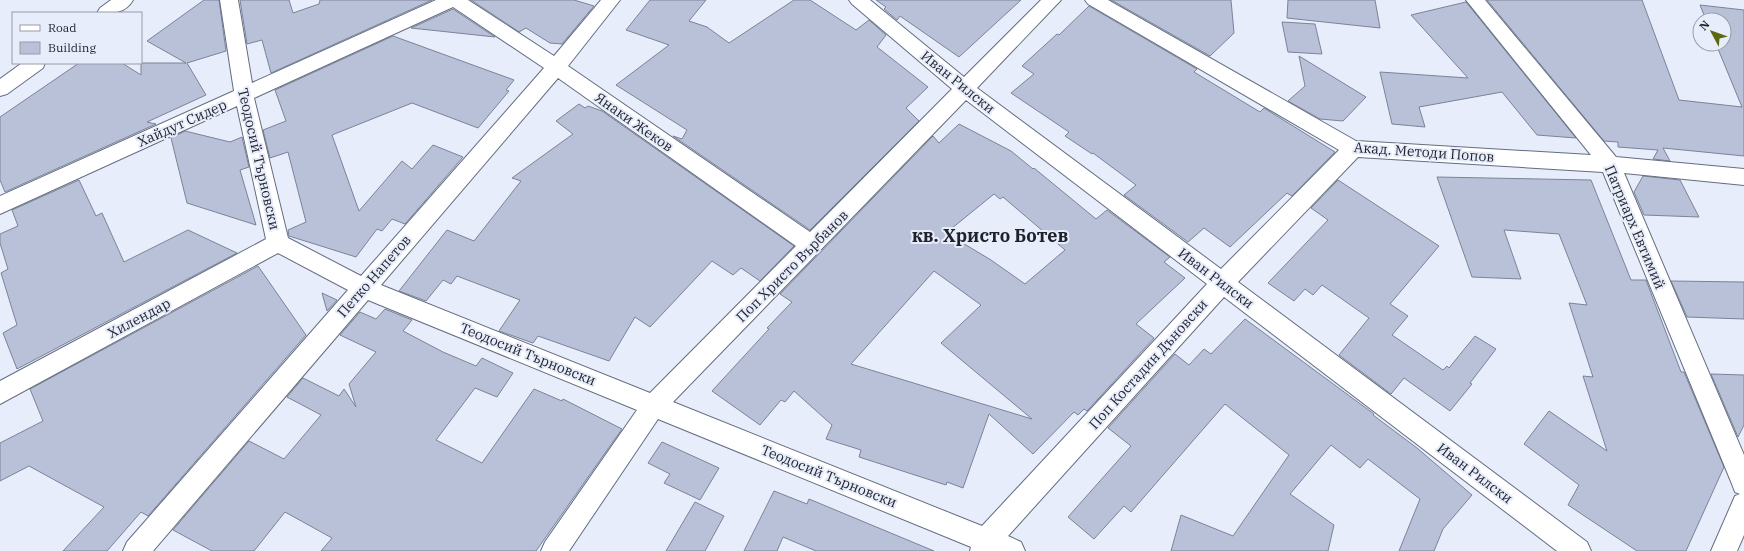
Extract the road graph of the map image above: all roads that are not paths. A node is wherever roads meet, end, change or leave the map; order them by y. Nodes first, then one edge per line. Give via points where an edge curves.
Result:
1 (124, 0) edge
2 (229, 0) edge
3 (452, 0) edge
4 (455, 0) edge
5 (611, 0) edge
6 (858, 0) edge
7 (1052, 0) edge
8 (1094, 0) edge
9 (1475, 0) edge
10 (107, 12) edge
11 (35, 64) edge
12 (556, 67) junction
13 (0, 89) edge
14 (965, 89) junction
15 (244, 95) junction
16 (1353, 149) junction
17 (1610, 164) junction
18 (1744, 177) edge
19 (0, 205) edge
20 (278, 243) junction
21 (812, 246) junction
22 (1222, 283) junction
23 (364, 288) junction
24 (0, 393) edge
25 (654, 405) junction
26 (1744, 484) edge
27 (1744, 505) edge
28 (985, 546) edge
29 (136, 551) edge
30 (554, 551) edge
31 (1012, 551) edge
32 (1578, 551) edge
33 (1724, 551) edge

1 - 10 street
2 - 15 street, Теодосий Търновски
3 - 15 street, Хайдут Сидер
4 - 12 street, Янаки Жеков
5 - 12 street, Петко Напетов
6 - 14 street, Иван Рилски
7 - 14 street, Поп Христо Върбанов
8 - 16 street, Акад. Методи Попов
9 - 17 street, Патриарх Евтимий
11 - 13 street
12 - 21 street, Янаки Жеков
12 - 23 street, Петко Напетов
14 - 21 street, Поп Христо Върбанов
14 - 22 street, Иван Рилски
15 - 19 street, Хайдут Сидер
15 - 20 street, Теодосий Търновски
16 - 17 street, Акад. Методи Попов
16 - 22 street, Поп Костадин Дъновски
17 - 18 street, Акад. Методи Попов
17 - 26 street, Патриарх Евтимий
20 - 23 street, Теодосий Търновски
20 - 24 street, Хилендар
21 - 25 street, Поп Христо Върбанов
22 - 28 street, Поп Костадин Дъновски
22 - 32 street, Иван Рилски
23 - 25 street, Теодосий Търновски
23 - 29 street, Петко Напетов
25 - 28 street, Теодосий Търновски
25 - 30 street, Поп Христо Върбанов
27 - 33 street
28 - 31 street, Теодосий Търновски

